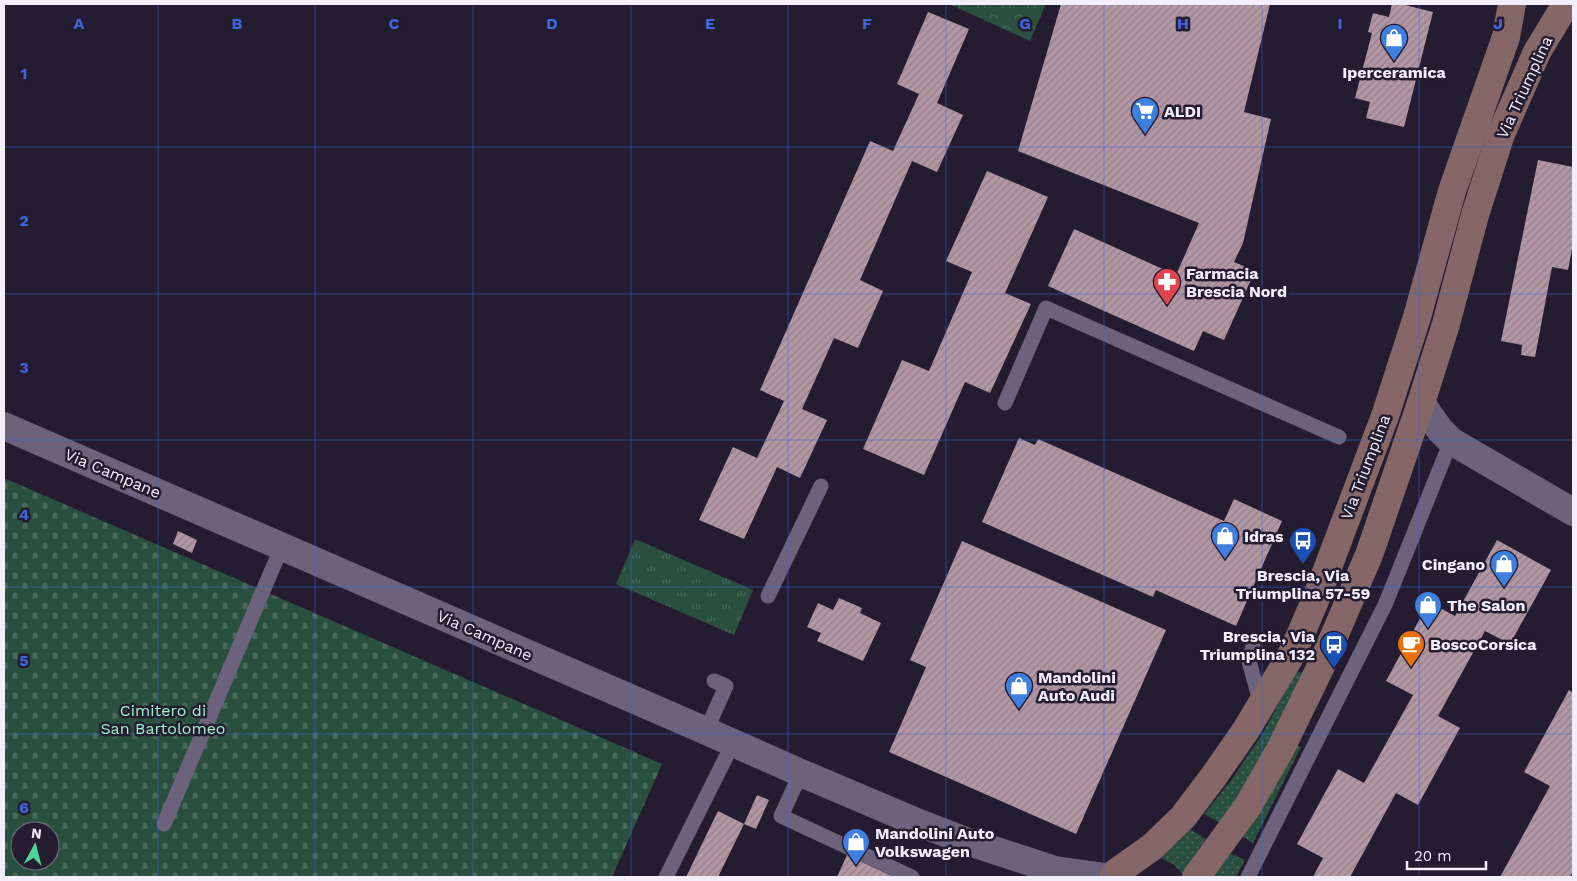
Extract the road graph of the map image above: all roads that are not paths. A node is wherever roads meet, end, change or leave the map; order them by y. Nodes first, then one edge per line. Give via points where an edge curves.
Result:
1 (1512, 4) edge
2 (1551, 4) edge
3 (1559, 4) edge
4 (1566, 4) edge
5 (1005, 403) dead end
6 (1421, 403) junction
7 (4, 426) edge
8 (1339, 437) dead end
9 (1451, 441) junction
10 (821, 486) dead end
11 (1573, 512) edge
12 (282, 546) junction
13 (768, 596) dead end
14 (1253, 646) dead end
15 (714, 681) dead end
16 (1261, 706) junction
17 (706, 731) junction
18 (733, 742) junction
19 (801, 773) junction
20 (164, 824) dead end
21 (966, 841) junction
22 (1108, 876) edge
23 (666, 877) edge
24 (912, 877) edge
25 (1014, 877) edge
26 (1146, 877) edge
27 (1196, 877) edge
28 (1248, 877) edge

1 - 16 main road, Via Triumplina via 1506,37 1452,191 1385,416 1294,650
2 - 3 main road
4 - 6 main road, Via Triumplina via 1537,52 1501,134
5 - 8 lane via 1046,308
6 - 9 street
6 - 27 main road, Via Triumplina via 1369,555 1322,664 1248,806
7 - 12 street, Via Campane
9 - 11 street
9 - 28 lane via 1385,605
10 - 13 lane
12 - 17 street, Via Campane
12 - 20 lane
14 - 16 lane via 1249,661
15 - 17 lane via 726,686
16 - 22 main road, Via Triumplina via 1183,817 1152,846
17 - 18 street, Via Campane
18 - 19 street, Via Campane
18 - 23 lane
19 - 21 street, Via Campane
19 - 24 lane via 780,818
21 - 22 street, Via Campane via 1055,870
21 - 25 street, Via Campane
22 - 26 main road via 1126,872

